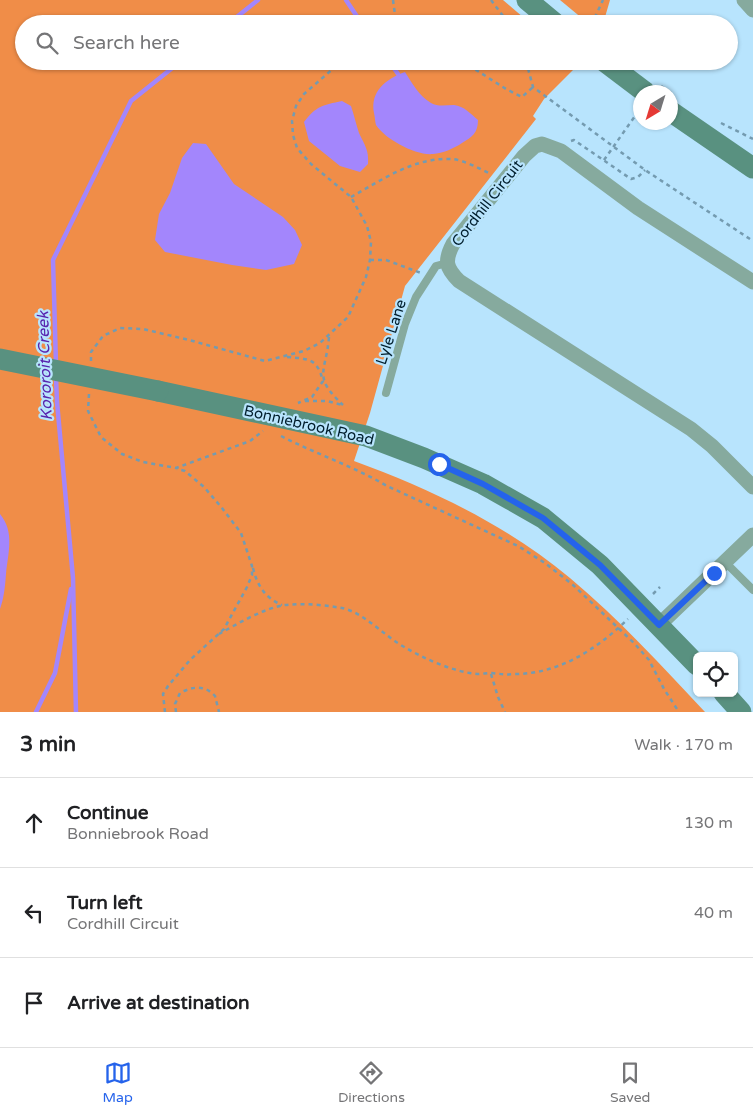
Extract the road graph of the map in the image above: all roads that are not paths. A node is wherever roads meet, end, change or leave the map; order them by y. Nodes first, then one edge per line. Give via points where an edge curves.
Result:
1 (527, 0) edge
2 (744, 0) edge
3 (753, 10) edge
4 (545, 15) edge
5 (616, 70) edge
6 (636, 85) edge
7 (678, 116) edge
8 (753, 168) edge
9 (447, 263) junction
10 (753, 282) edge
11 (0, 359) edge
12 (386, 394) dead end
13 (753, 487) edge
14 (753, 535) edge
15 (726, 562) junction
16 (753, 590) edge
17 (659, 625) junction
18 (693, 661) edge
19 (728, 697) edge
20 (741, 712) edge

1 - 4 street
2 - 3 street
5 - 6 street
7 - 8 street
9 - 10 street, Cordhill Circuit via 453,244 504,180 524,156 542,144 561,151
9 - 12 lane, Lyle Lane via 436,266 416,298 405,324
9 - 13 street, Cordhill Circuit via 459,281 691,429
11 - 17 street, Bonniebrook Road, bridge via 366,436 424,458 483,484 543,518 600,565
14 - 15 street
15 - 16 lane
15 - 17 street
17 - 18 street, Bonniebrook Road
19 - 20 street

